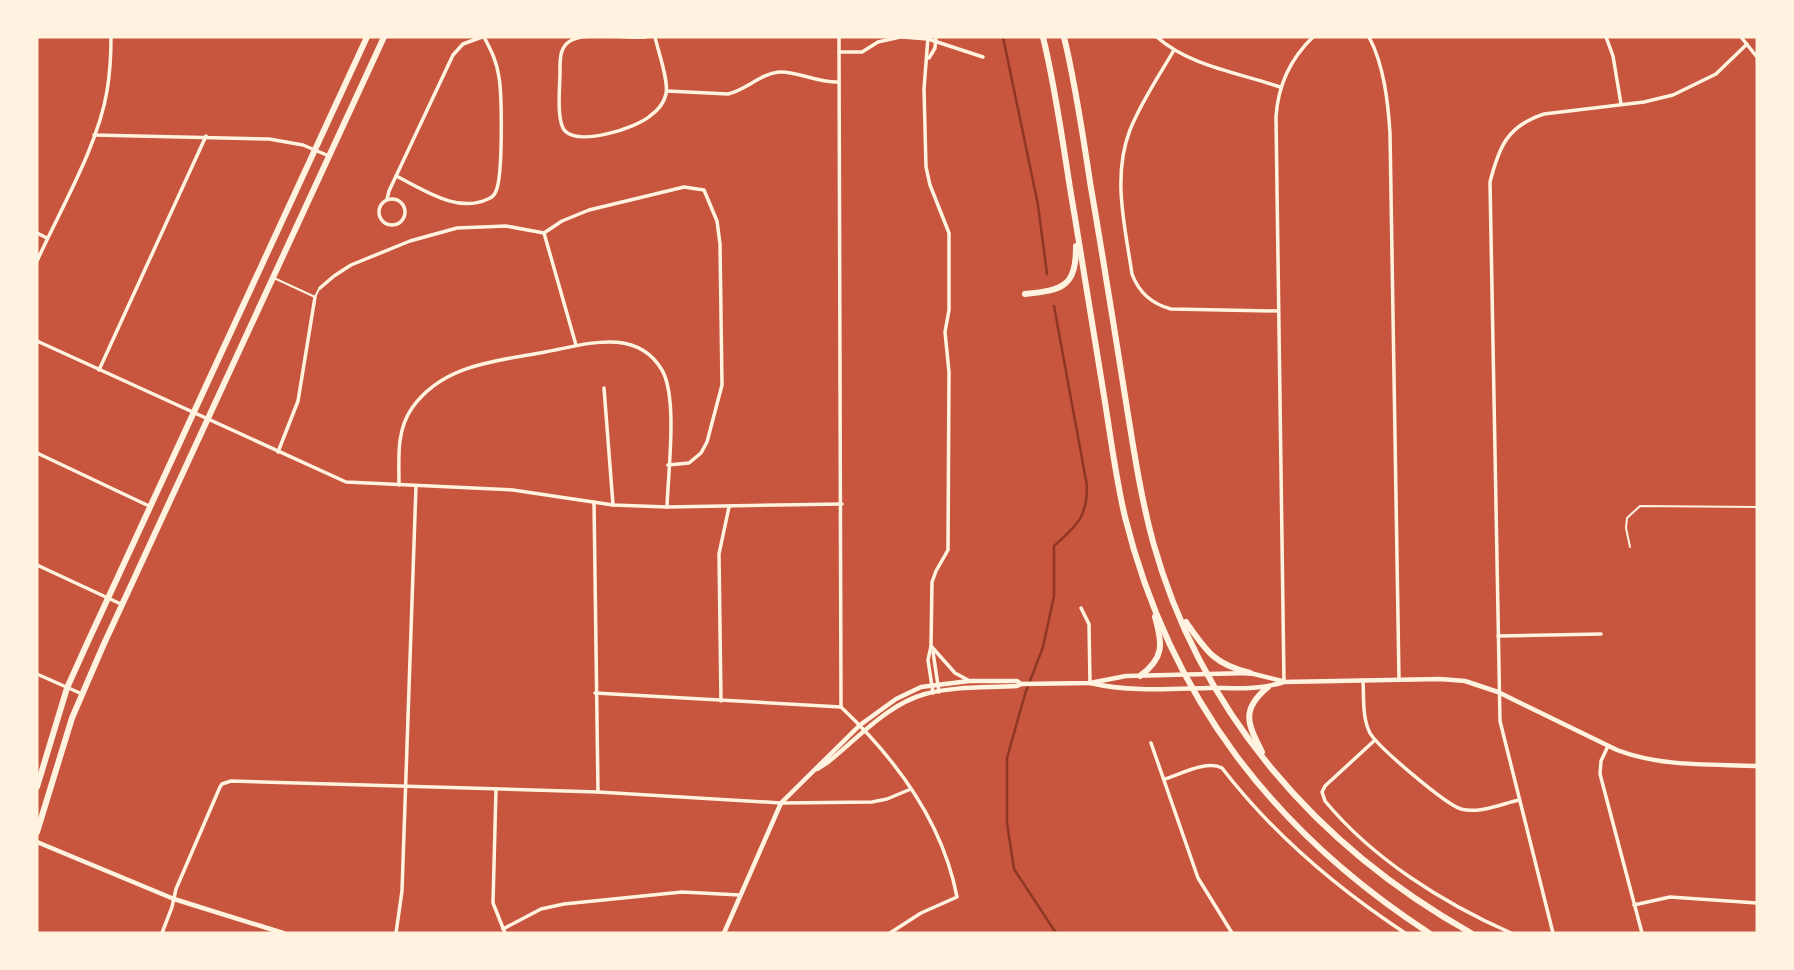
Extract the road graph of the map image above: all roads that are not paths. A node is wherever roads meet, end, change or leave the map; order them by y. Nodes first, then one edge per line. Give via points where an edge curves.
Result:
1 (111, 37) edge
2 (367, 37) edge
3 (384, 37) edge
4 (483, 37) edge
5 (646, 37) edge
6 (655, 37) edge
7 (839, 37) edge
8 (901, 37) edge
9 (1043, 37) edge
10 (1063, 37) edge
11 (1157, 37) edge
12 (1313, 37) edge
13 (1369, 37) edge
14 (1606, 37) edge
15 (1741, 37) edge
16 (928, 38) edge
17 (936, 39) edge
18 (1747, 44) junction
19 (1174, 50) junction
20 (839, 52) junction
21 (983, 57) dead end
22 (1757, 57) edge
23 (928, 59) junction
24 (839, 82) junction
25 (1281, 87) junction
26 (667, 91) junction
27 (1621, 104) junction
28 (94, 135) junction
29 (206, 136) junction
30 (314, 149) junction
31 (329, 156) junction
32 (396, 176) junction
33 (387, 199) junction
34 (1076, 226) junction
35 (37, 233) edge
36 (544, 233) junction
37 (47, 238) junction
38 (37, 261) edge
39 (273, 278) junction
40 (320, 288) joint
41 (1025, 294) dead end
42 (315, 297) junction
43 (1278, 311) junction
44 (37, 341) edge
45 (576, 345) junction
46 (99, 370) junction
47 (604, 388) dead end
48 (194, 413) junction
49 (208, 420) junction
50 (278, 452) junction
51 (37, 453) edge
52 (668, 465) junction
53 (399, 485) junction
54 (416, 486) junction
55 (594, 502) junction
56 (842, 504) junction
57 (613, 505) junction
58 (151, 506) junction
59 (667, 507) junction
60 (729, 507) junction
61 (1757, 507) edge
62 (1630, 547) dead end
63 (37, 565) edge
64 (1144, 578) junction
65 (109, 598) junction
66 (122, 605) junction
67 (1175, 606) junction
68 (1081, 608) dead end
69 (1601, 635) dead end
70 (1498, 636) junction
71 (932, 646) junction
72 (1250, 673) junction
73 (37, 674) edge
74 (1208, 674) junction
75 (1186, 675) junction
76 (1140, 676) junction
77 (1363, 680) junction
78 (1399, 680) junction
79 (969, 681) junction
80 (1284, 682) junction
81 (1090, 683) junction
82 (939, 684) junction
83 (1021, 684) junction
84 (932, 686) junction
85 (1268, 687) junction
86 (67, 688) junction
87 (1216, 688) junction
88 (1193, 689) junction
89 (939, 692) junction
90 (1498, 692) junction
91 (595, 693) junction
92 (933, 693) junction
93 (82, 694) junction
94 (721, 701) junction
95 (841, 708) junction
96 (860, 725) junction
97 (865, 732) junction
98 (1376, 740) junction
99 (1152, 743) dead end
100 (1608, 746) junction
101 (1757, 766) edge
102 (1269, 767) junction
103 (817, 769) junction
104 (1165, 779) junction
105 (405, 786) junction
106 (37, 787) edge
107 (496, 789) junction
108 (911, 789) junction
109 (598, 792) junction
110 (1519, 800) junction
111 (781, 803) junction
112 (37, 832) edge
113 (37, 842) edge
114 (741, 895) junction
115 (174, 899) junction
116 (1757, 903) edge
117 (1634, 905) junction
118 (504, 931) edge
119 (162, 933) edge
120 (283, 933) edge
121 (396, 933) edge
122 (724, 933) edge
123 (890, 933) edge
124 (1232, 933) edge
125 (1405, 933) edge
126 (1429, 933) edge
127 (1472, 933) edge
128 (1511, 933) edge
129 (1553, 933) edge
130 (1642, 933) edge

1 - 28 street via 107,90
2 - 30 main road
3 - 31 main road
4 - 32 street via 463,44 453,55
4 - 32 street via 500,79 499,169 493,196 481,201 446,201
5 - 26 street via 586,37 565,44 560,63 562,125 568,133 591,138 652,115
6 - 26 street
7 - 20 street
8 - 16 street
8 - 20 street via 878,42 862,52
9 - 34 main road
10 - 67 main road via 1139,478
11 - 19 street
12 - 25 street via 1292,62
13 - 78 street via 1389,110
14 - 27 street
15 - 18 street
16 - 17 street
16 - 23 street
17 - 21 street
17 - 23 street
18 - 22 street
18 - 27 street via 1716,74 1693,86 1661,99
19 - 25 street
19 - 43 street via 1130,129 1124,152 1121,190 1135,283 1149,299 1171,309
20 - 24 street
23 - 71 street via 926,167 949,233 947,550 932,582
24 - 26 street via 782,72 736,92
24 - 56 street
25 - 43 street via 1276,142
27 - 70 street via 1544,114 1524,123 1501,147 1490,182
28 - 29 street
28 - 37 street
29 - 30 street via 269,138
29 - 46 street
30 - 31 street
30 - 48 main road
31 - 39 main road
32 - 33 street
33 - 33 street via 403,204 404,217 398,223 385,223 380,217
34 - 41 main road via 1076,261 1070,281 1055,290
34 - 64 main road via 1118,481
35 - 37 street
36 - 40 street via 506,226 457,228 351,265
36 - 45 street
36 - 52 street via 575,215 684,187 704,190 709,198 720,244 722,384 701,453 689,463
37 - 38 street
39 - 42 lane
39 - 49 main road
40 - 42 lane
42 - 50 street via 298,401
43 - 80 street
44 - 46 street
45 - 52 street via 623,343 662,369 669,389
45 - 53 street via 480,363 435,385 411,409 402,428
46 - 48 street
47 - 57 street
48 - 49 street
48 - 58 main road
49 - 50 street
49 - 66 main road
50 - 53 street via 346,482
51 - 58 street
52 - 59 street
53 - 54 street
54 - 55 street via 513,490
54 - 105 street
55 - 57 street
55 - 91 street
56 - 60 street
56 - 95 street
57 - 59 street
58 - 65 main road
59 - 60 street
60 - 94 street via 719,554
61 - 62 lane via 1640,506 1627,519
63 - 65 street
64 - 75 main road
64 - 76 main road via 1160,650 1155,663
65 - 66 street
65 - 86 main road
66 - 93 main road
67 - 72 main road via 1214,658
67 - 74 main road
68 - 81 street via 1089,624
69 - 70 street
70 - 90 street
71 - 79 street via 955,673
71 - 82 street
71 - 84 street via 928,660
72 - 74 street
72 - 80 street
73 - 86 street
74 - 75 street
74 - 87 main road
75 - 76 street
75 - 88 main road
76 - 81 street
77 - 78 street
77 - 80 street
77 - 98 street via 1366,719
78 - 90 street via 1456,680
79 - 82 street
79 - 83 street
80 - 85 street
81 - 83 street
81 - 88 street via 1128,689
82 - 84 street
82 - 89 street
83 - 89 street
84 - 92 street
84 - 96 street via 896,699
85 - 87 street
85 - 102 main road via 1253,701 1248,715
86 - 93 street
86 - 106 main road
87 - 88 street
87 - 102 main road
88 - 126 main road via 1220,734 1285,816 1370,893
89 - 92 street
90 - 100 street
90 - 110 street via 1501,732
91 - 94 street
91 - 109 street
92 - 97 street via 907,701
93 - 112 main road
94 - 95 street
95 - 96 street
96 - 97 street
96 - 103 street
97 - 103 street
97 - 108 street
98 - 110 street via 1459,808 1474,810
98 - 128 street via 1325,786 1325,801 1372,849 1404,872 1444,899
99 - 104 street
100 - 101 street via 1652,760
100 - 117 street via 1600,774
102 - 127 main road via 1317,819 1380,875
103 - 111 street
104 - 124 street via 1198,878
104 - 125 street via 1209,766 1222,768 1262,818 1327,878
105 - 107 street
105 - 115 street via 226,782
105 - 121 street
107 - 109 street
107 - 118 street via 493,903
108 - 111 street via 872,802
108 - 123 street via 938,838 957,897
109 - 111 street
110 - 129 street
111 - 114 street
113 - 115 street
114 - 118 street via 682,892 564,904 541,909
114 - 122 street
115 - 119 street
115 - 120 street
116 - 117 street via 1670,897
117 - 130 street

